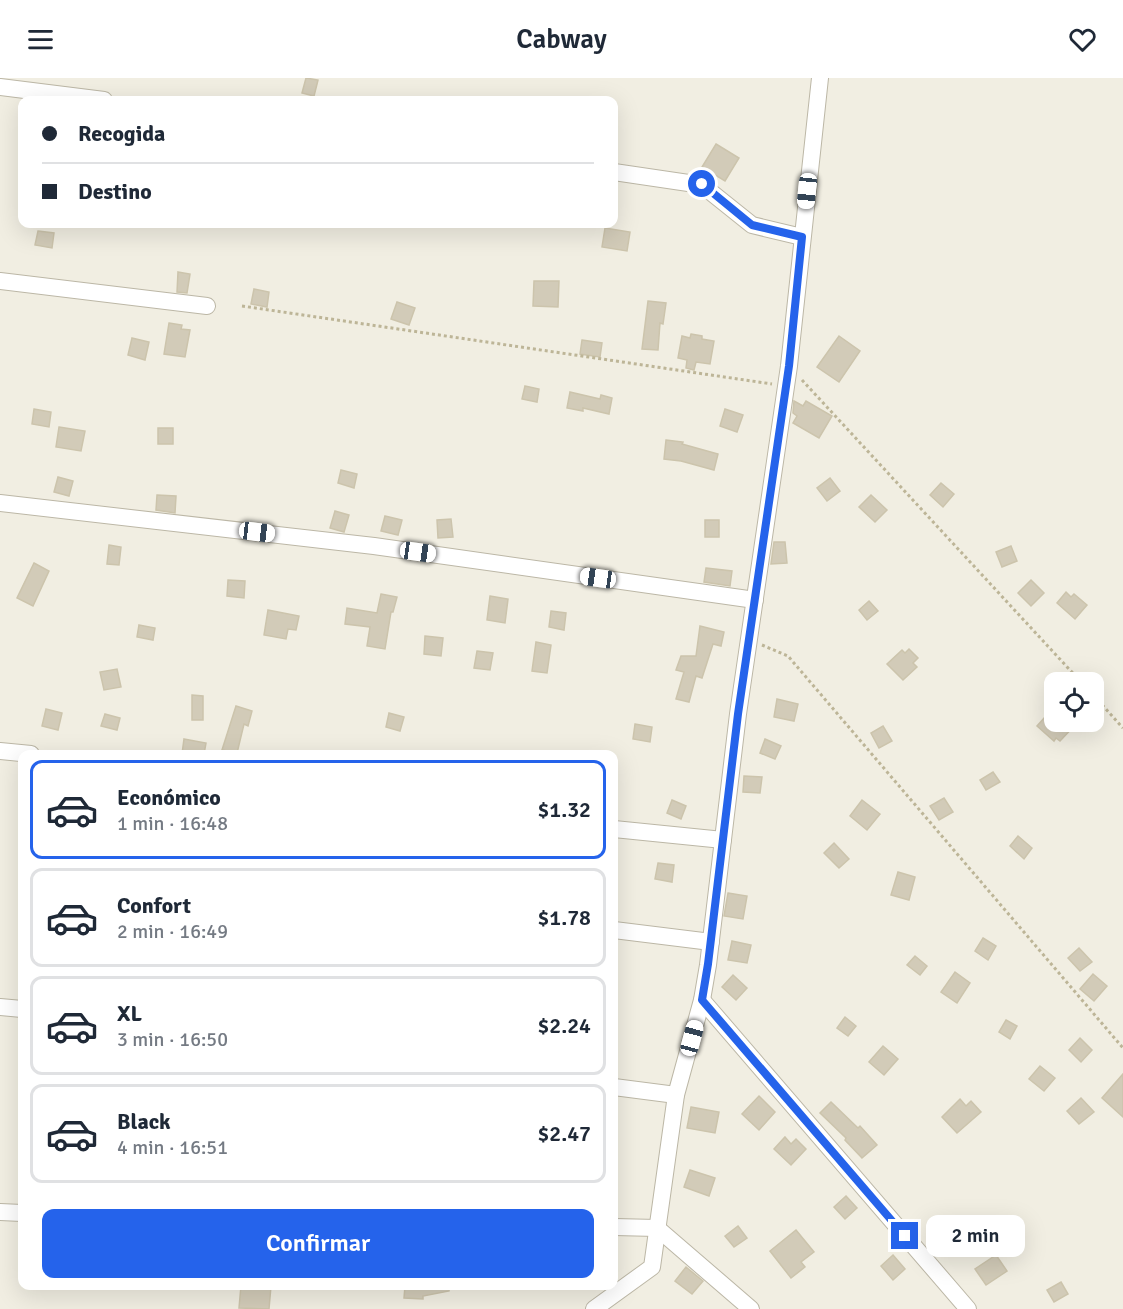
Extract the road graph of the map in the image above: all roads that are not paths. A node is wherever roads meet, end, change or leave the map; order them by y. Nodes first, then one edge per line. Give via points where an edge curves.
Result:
1 (820, 78) edge
2 (0, 87) edge
3 (72, 96) edge
4 (618, 172) edge
5 (802, 237) junction
6 (0, 280) edge
7 (207, 306) dead end
8 (0, 503) edge
9 (755, 600) junction
10 (0, 751) edge
11 (18, 753) edge
12 (618, 829) edge
13 (723, 840) junction
14 (618, 930) edge
15 (711, 942) junction
16 (702, 1000) junction
17 (0, 1007) edge
18 (18, 1009) edge
19 (618, 1088) edge
20 (676, 1095) junction
21 (0, 1212) edge
22 (18, 1213) edge
23 (618, 1227) edge
24 (657, 1228) junction
25 (594, 1309) edge
26 (751, 1309) edge
27 (968, 1309) edge

1 - 5 street
2 - 3 street
4 - 5 street via 702,184 752,225
5 - 9 street via 789,366
6 - 7 street
8 - 9 street via 374,546
9 - 13 street
10 - 11 street
12 - 13 street
13 - 15 street
14 - 15 street
15 - 16 street
16 - 20 street
16 - 27 street
17 - 18 street
19 - 20 street
20 - 24 street
21 - 22 street
23 - 24 street
24 - 25 street via 652,1267
24 - 26 street

